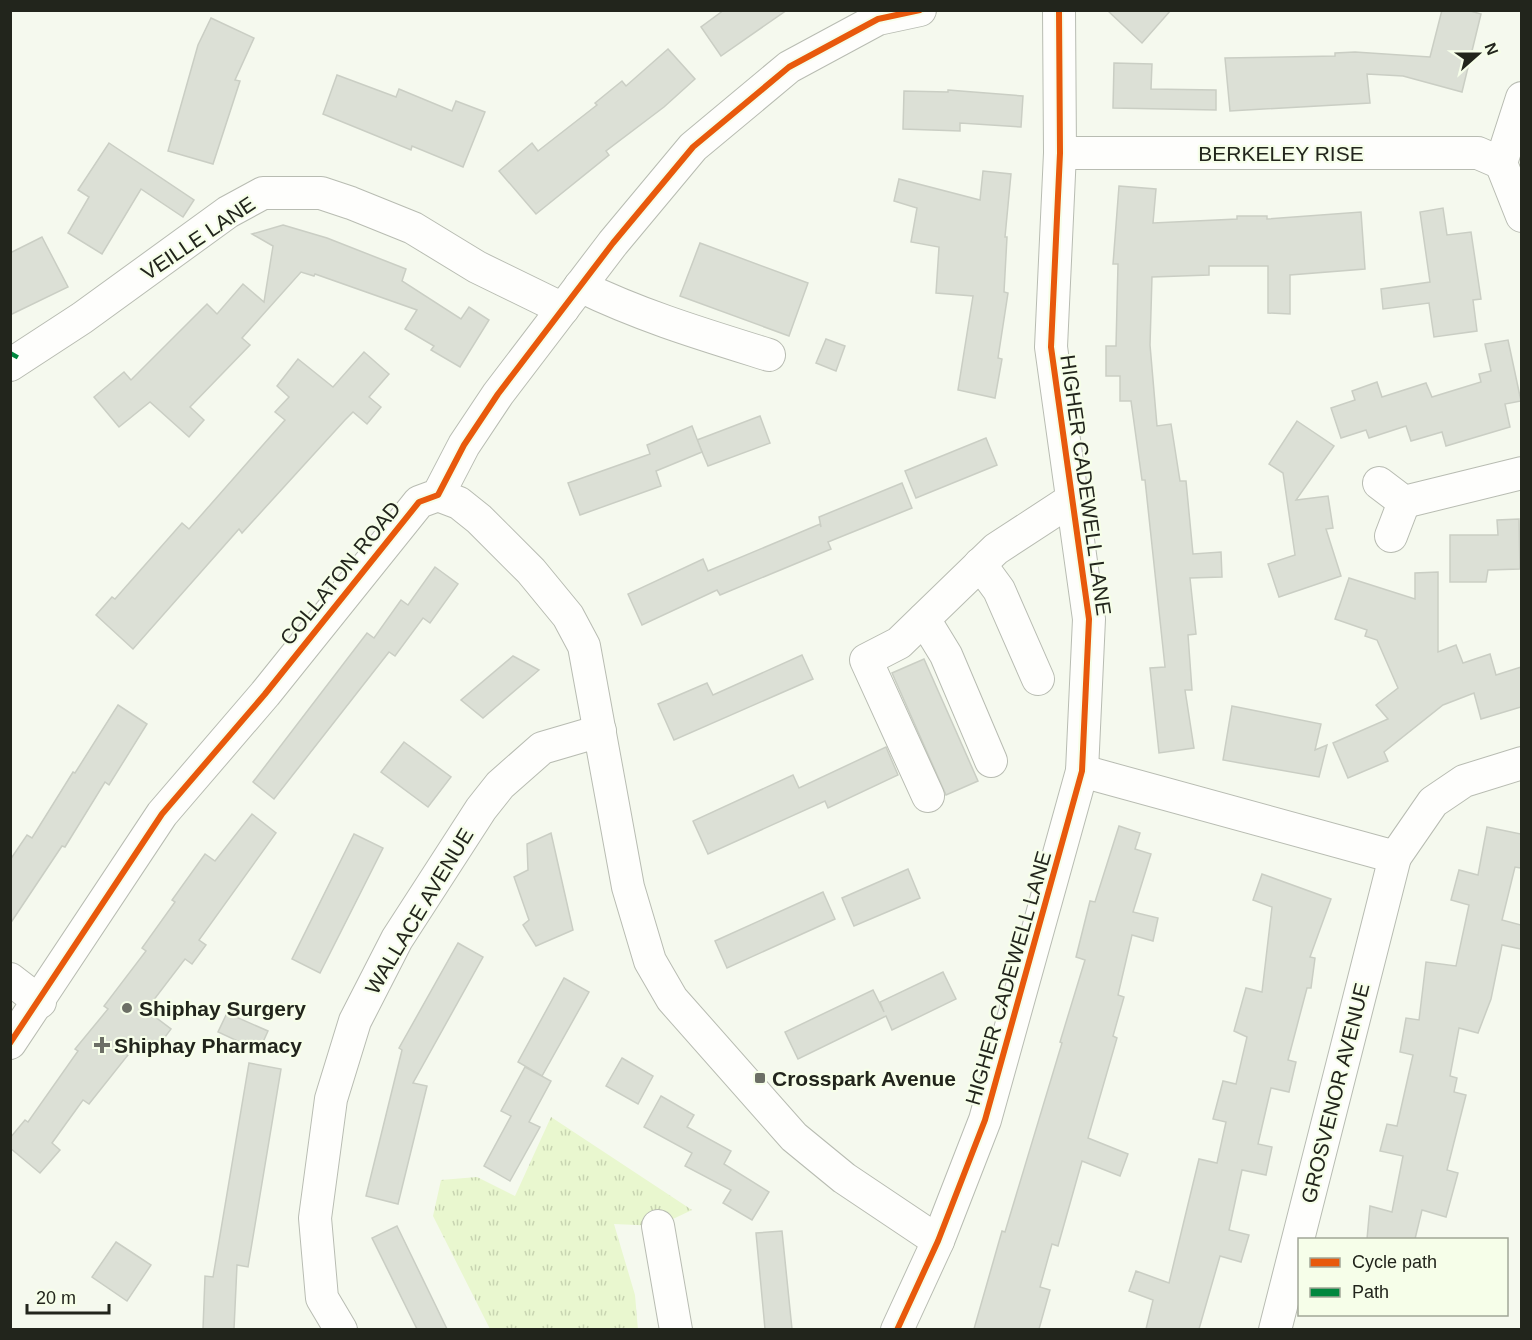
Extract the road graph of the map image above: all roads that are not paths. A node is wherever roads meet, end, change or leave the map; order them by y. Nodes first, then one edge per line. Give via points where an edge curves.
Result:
1 (920, 10) edge
2 (1059, 10) edge
3 (1521, 98) edge
4 (1060, 153) junction
5 (1501, 163) junction
6 (1521, 216) edge
7 (572, 298) junction
8 (769, 355) dead end
9 (10, 365) edge
10 (1521, 473) edge
11 (1379, 483) dead end
12 (438, 495) junction
13 (1071, 500) junction
14 (1404, 502) junction
15 (1390, 536) dead end
16 (980, 564) junction
17 (924, 619) junction
18 (1038, 679) dead end
19 (600, 731) junction
20 (991, 761) dead end
21 (1521, 763) edge
22 (1082, 771) junction
23 (928, 796) dead end
24 (1395, 857) junction
25 (10, 979) edge
26 (40, 1002) junction
27 (10, 1043) edge
28 (658, 1226) dead end
29 (1298, 1238) edge
30 (1298, 1239) edge
31 (938, 1241) junction
32 (341, 1329) edge
33 (676, 1329) edge
34 (897, 1329) edge
35 (1275, 1329) edge

1 - 7 street via 878,19 789,67 745,102 693,147
2 - 4 street, HIGHER CADEWELL LANE
3 - 5 street
4 - 5 street, BERKELEY RISE via 1478,153
4 - 13 street, HIGHER CADEWELL LANE via 1051,347
5 - 6 street
7 - 8 street, VEILLE LANE via 616,304
7 - 9 street, VEILLE LANE via 477,267 413,228 351,203 321,193 263,193 228,212
7 - 12 street via 498,394 464,445
10 - 14 street
11 - 14 street
12 - 19 street via 459,503 479,519 531,571 568,616 584,646
12 - 26 street, COLLATON ROAD via 418,502 162,814
13 - 16 street via 996,549
13 - 22 street, HIGHER CADEWELL LANE via 1089,619
14 - 15 street
16 - 17 street
16 - 18 street via 999,590
17 - 20 street via 946,655
17 - 23 street via 899,643 866,660
19 - 31 street via 628,887 650,962 672,999 794,1137 844,1178
19 - 32 street, WALLACE AVENUE via 542,748 500,785 397,939 355,1021 331,1099 315,1218 322,1298
21 - 24 street, GROSVENOR AVENUE via 1464,781 1433,802
22 - 24 street
22 - 31 street, HIGHER CADEWELL LANE via 985,1120
24 - 29 street, GROSVENOR AVENUE
25 - 26 street
26 - 27 street, COLLATON ROAD
28 - 33 street
30 - 35 street, GROSVENOR AVENUE
31 - 34 street, HIGHER CADEWELL LANE

